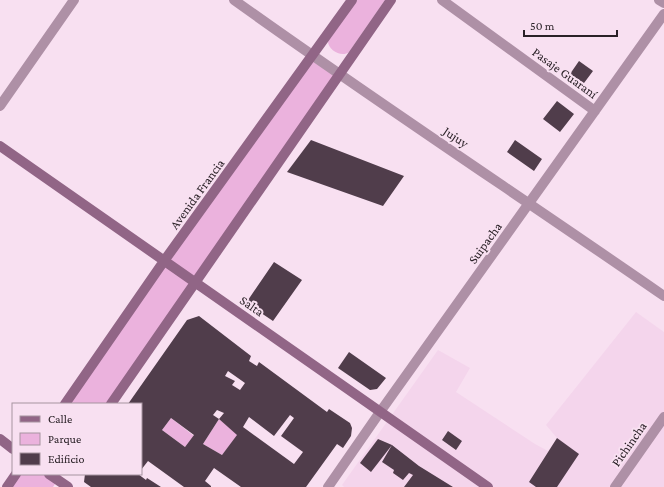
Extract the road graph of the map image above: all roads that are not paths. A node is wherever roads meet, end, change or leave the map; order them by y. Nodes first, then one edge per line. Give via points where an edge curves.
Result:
1 (74, 0) edge
2 (234, 0) edge
3 (352, 0) edge
4 (392, 0) edge
5 (442, 0) edge
6 (659, 0) edge
7 (664, 4) edge
8 (664, 14) edge
9 (313, 56) junction
10 (340, 75) junction
11 (0, 106) edge
12 (595, 111) junction
13 (0, 146) edge
14 (530, 203) junction
15 (164, 261) junction
16 (195, 283) junction
17 (664, 296) edge
18 (66, 403) edge
19 (112, 403) edge
20 (380, 412) junction
21 (664, 417) edge
22 (0, 440) edge
23 (12, 447) edge
24 (15, 475) edge
25 (58, 480) edge
26 (7, 487) edge
27 (68, 487) edge
28 (328, 487) edge
29 (488, 487) edge
30 (615, 487) edge

1 - 11 street
2 - 9 street, Jujuy
3 - 9 street, Avenida Francia
4 - 10 street
5 - 12 street, Pasaje Guaraní
6 - 7 street
8 - 12 street, Suipacha
9 - 10 street, Jujuy
9 - 15 street, Avenida Francia
10 - 14 street, Jujuy
10 - 16 street
12 - 14 street, Suipacha
13 - 15 street, Salta
14 - 17 street, Jujuy
14 - 20 street, Suipacha
15 - 16 street, Salta
15 - 18 street, Avenida Francia
16 - 19 street
16 - 20 street, Salta
20 - 28 street, Suipacha
20 - 29 street, Salta
21 - 30 street, Pichincha
22 - 23 street
24 - 26 street
25 - 27 street

